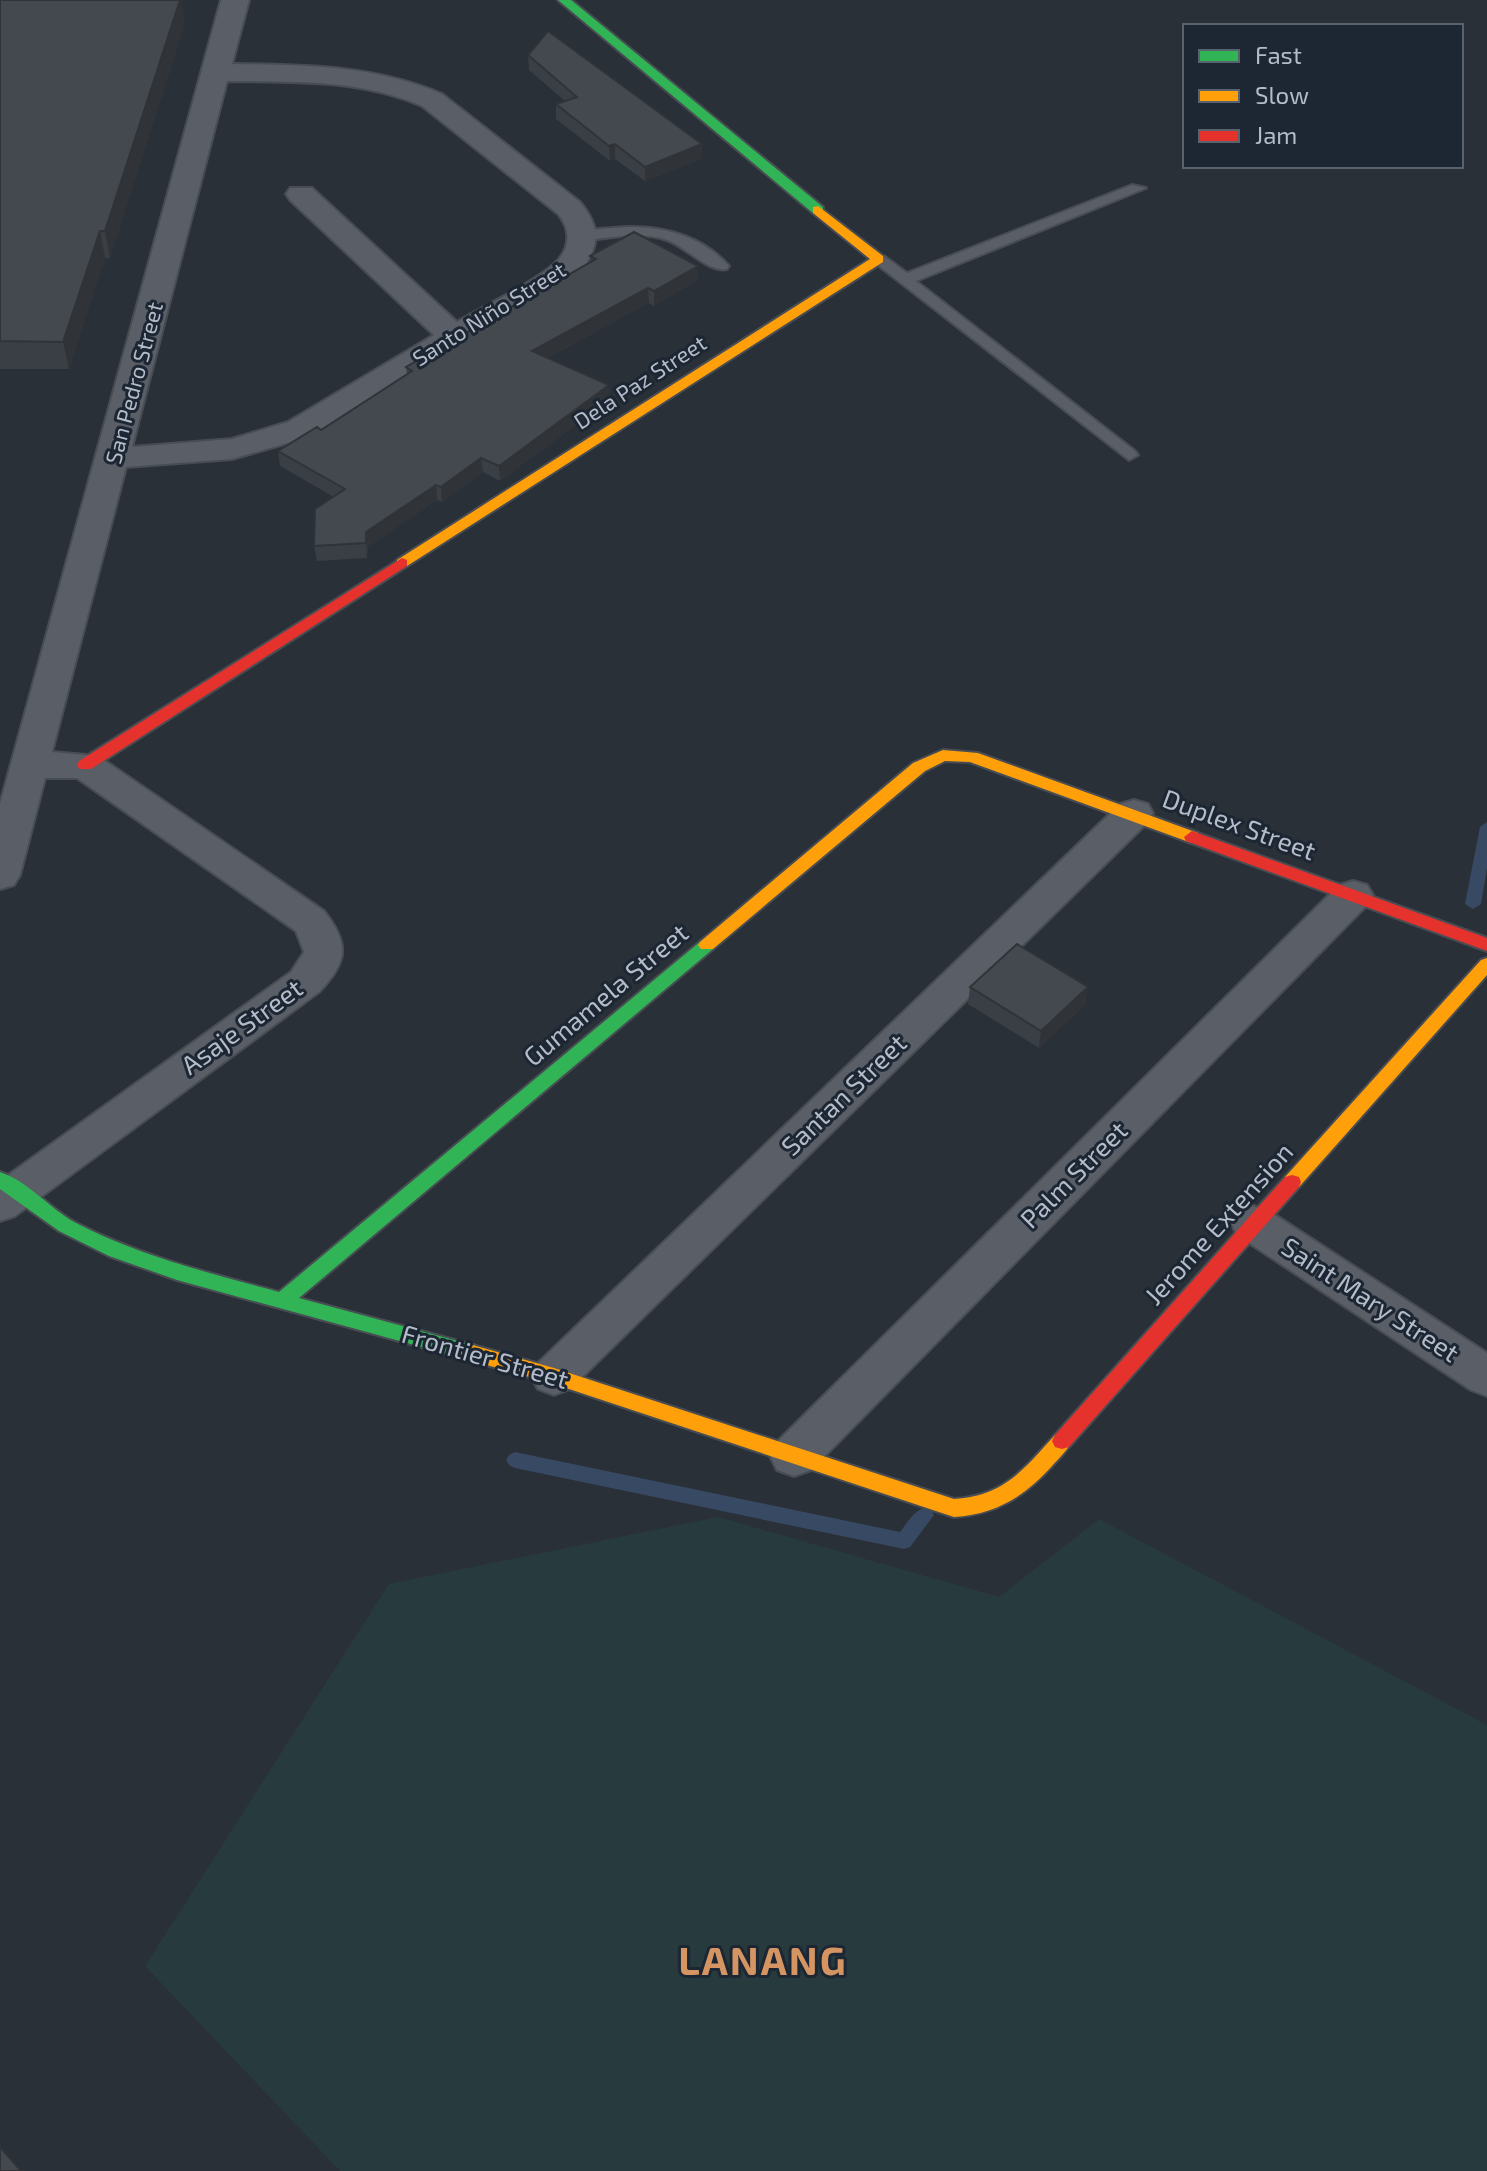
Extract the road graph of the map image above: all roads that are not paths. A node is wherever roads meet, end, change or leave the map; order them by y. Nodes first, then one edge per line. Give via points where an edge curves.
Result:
1 (235, 0) edge
2 (564, 0) edge
3 (217, 72) junction
4 (1138, 188) dead end
5 (301, 194) dead end
6 (586, 235) junction
7 (878, 259) junction
8 (721, 266) dead end
9 (907, 279) junction
10 (454, 336) junction
11 (1129, 455) dead end
12 (115, 457) junction
13 (972, 757) joint
14 (30, 765) junction
15 (85, 765) junction
16 (1134, 813) junction
17 (0, 875) edge
18 (1353, 895) junction
19 (1487, 945) edge
20 (1487, 964) edge
21 (5, 1192) edge
22 (1253, 1223) junction
23 (284, 1299) junction
24 (554, 1376) junction
25 (1487, 1377) edge
26 (794, 1456) junction
27 (983, 1509) joint

1 - 3 street, San Pedro Street
2 - 7 street
3 - 6 street, Santo Niño Street via 331,75 409,88 432,100 569,208
3 - 12 street, San Pedro Street
4 - 9 lane
5 - 10 street
6 - 8 lane via 665,232 690,242
6 - 10 street, Santo Niño Street via 567,269
7 - 9 lane
7 - 15 street, Dela Paz Street
9 - 11 lane
10 - 12 street, Santo Niño Street via 300,429 261,445 175,458
12 - 14 street, San Pedro Street
13 - 16 street, Duplex Street
13 - 23 street, Gumamela Street via 943,755 919,767
14 - 15 street
14 - 17 street
15 - 21 street, Asaje Street via 310,921 327,951 321,967 305,982
16 - 18 street, Duplex Street
16 - 24 street, Santan Street
18 - 19 street, Duplex Street
18 - 26 street, Palm Street
20 - 22 street, Jerome Extension
21 - 23 street, Frontier Street via 116,1251
22 - 25 street, Saint Mary Street
22 - 27 street, Jerome Extension via 1030,1476 1011,1495
23 - 24 street, Frontier Street
24 - 26 street, Frontier Street
26 - 27 street, Frontier Street via 954,1508

